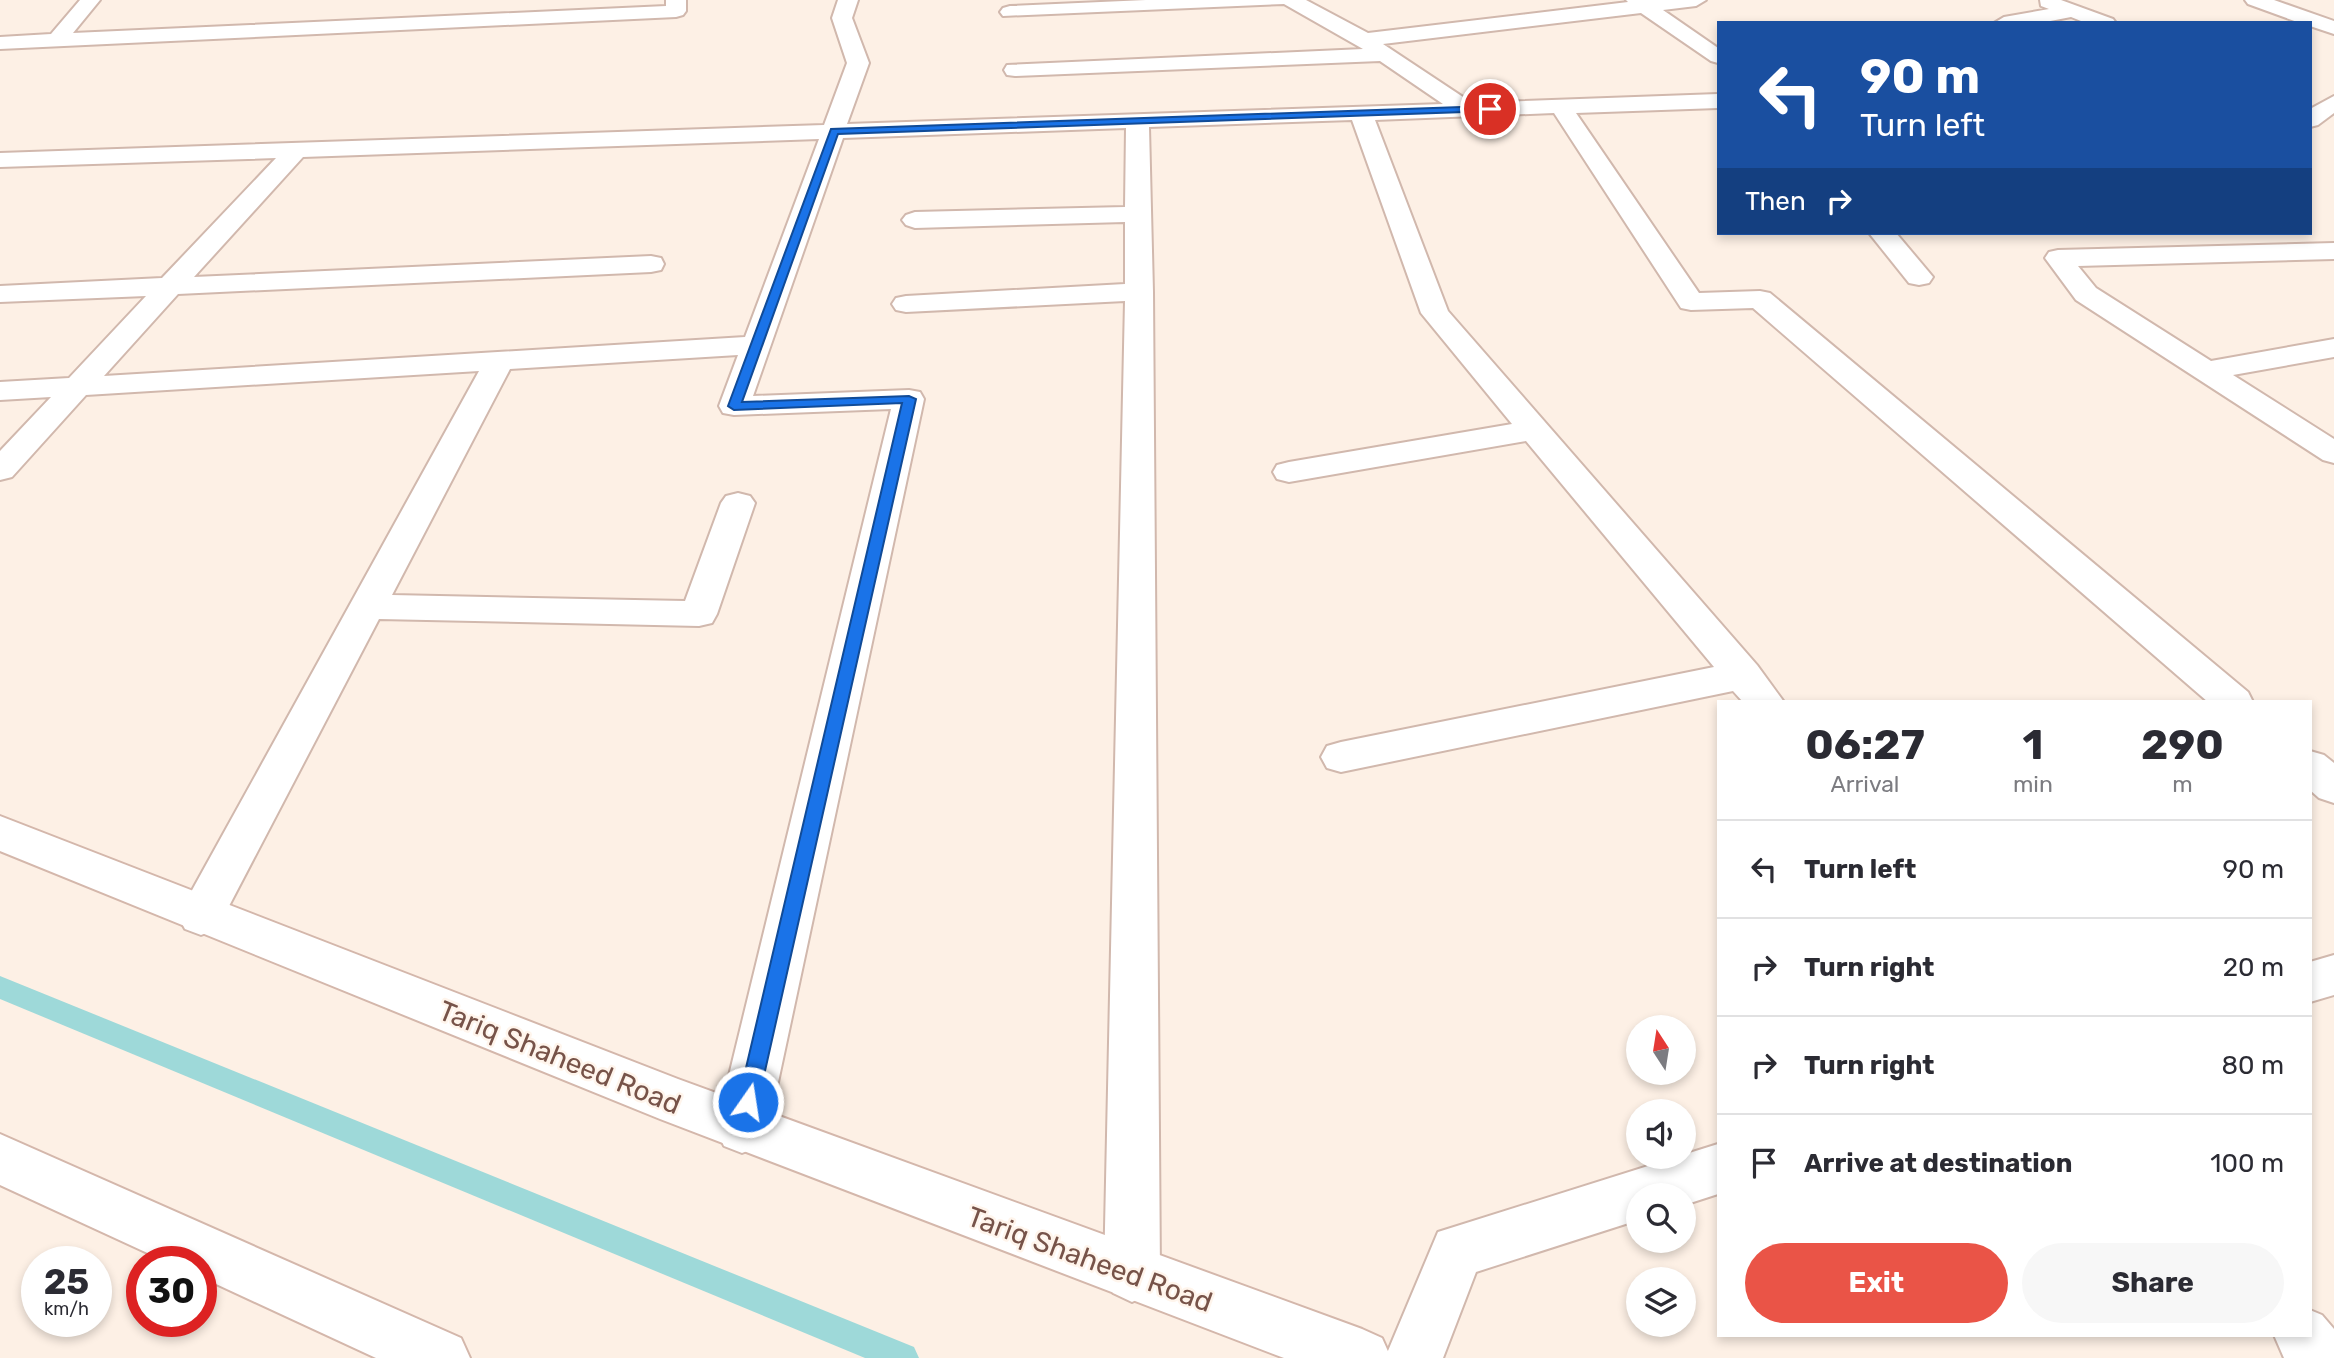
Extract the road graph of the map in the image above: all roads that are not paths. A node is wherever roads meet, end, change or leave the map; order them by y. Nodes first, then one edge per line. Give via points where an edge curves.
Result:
1 (90, 0) edge
2 (676, 0) edge
3 (848, 0) edge
4 (1277, 0) edge
5 (1696, 0) edge
6 (2043, 0) edge
7 (2255, 0) edge
8 (1330, 3) dead end
9 (1640, 3) edge
10 (1298, 4) edge
11 (1009, 6) edge
12 (264, 10) dead end
13 (2073, 11) junction
14 (2016, 21) edge
15 (2100, 21) edge
16 (2334, 28) edge
17 (254, 31) junction
18 (1717, 35) edge
19 (1688, 36) junction
20 (57, 40) junction
21 (1363, 40) junction
22 (0, 43) edge
23 (1385, 54) junction
24 (1717, 56) edge
25 (1015, 70) junction
26 (1717, 101) edge
27 (2327, 102) edge
28 (1560, 106) junction
29 (1466, 109) junction
30 (1361, 113) junction
31 (2312, 118) edge
32 (1137, 121) junction
33 (1019, 125) junction
34 (834, 131) junction
35 (296, 150) junction
36 (0, 160) edge
37 (1138, 214) junction
38 (915, 220) dead end
39 (1884, 235) edge
40 (2133, 235) edge
41 (2334, 251) edge
42 (2156, 256) junction
43 (652, 264) dead end
44 (1919, 277) dead end
45 (170, 286) junction
46 (1139, 292) junction
47 (0, 294) edge
48 (906, 304) dead end
49 (755, 345) junction
50 (2334, 348) edge
51 (500, 360) junction
52 (2206, 371) junction
53 (79, 386) junction
54 (0, 391) edge
55 (1535, 430) junction
56 (2334, 453) edge
57 (0, 470) edge
58 (1289, 472) dead end
59 (738, 503) dead end
60 (368, 607) junction
61 (1754, 689) edge
62 (2232, 700) edge
63 (1340, 757) dead end
64 (2312, 768) edge
65 (2334, 787) edge
66 (0, 833) edge
67 (201, 916) junction
68 (2334, 975) edge
69 (2312, 981) edge
70 (742, 1129) junction
71 (0, 1159) edge
72 (1717, 1169) edge
73 (1132, 1275) junction
74 (2304, 1337) edge
75 (441, 1358) edge
76 (1362, 1358) edge
77 (1415, 1358) edge
78 (2321, 1358) edge

1 - 20 street
2 - 17 street via 676,11
3 - 34 street via 842,18 858,63
4 - 11 street
5 - 9 street
6 - 13 street
7 - 16 street
8 - 10 street
9 - 19 street
9 - 21 street
10 - 21 street
11 - 25 street
12 - 17 street
13 - 14 street
13 - 15 street
17 - 20 street
18 - 19 street
19 - 24 street
20 - 22 street
21 - 23 street
23 - 25 street
23 - 29 street
25 - 33 street
26 - 28 street
27 - 31 street
28 - 29 street
28 - 62 street via 1691,302 1760,299
29 - 30 street
30 - 32 street
30 - 55 street via 1435,313
32 - 33 street
32 - 37 street
33 - 34 street
34 - 35 street
34 - 49 street
35 - 36 street
35 - 45 street
37 - 38 street
37 - 46 street
39 - 44 street
40 - 42 street
41 - 42 street
42 - 52 street via 2058,258 2085,294
43 - 45 street
45 - 47 street
45 - 53 street
46 - 48 street
46 - 73 street
49 - 51 street
49 - 70 street via 734,406 909,399
50 - 52 street
51 - 53 street
51 - 60 street
52 - 56 street
53 - 54 street
53 - 57 street
55 - 58 street
55 - 61 street
59 - 60 street via 699,614
60 - 67 street
61 - 63 street
64 - 65 street
66 - 67 street, Tariq Shaheed Road
67 - 70 street, Tariq Shaheed Road
68 - 69 street
70 - 73 street, Tariq Shaheed Road
71 - 75 street
72 - 77 street via 1457,1251
73 - 76 street, Tariq Shaheed Road
74 - 78 street

